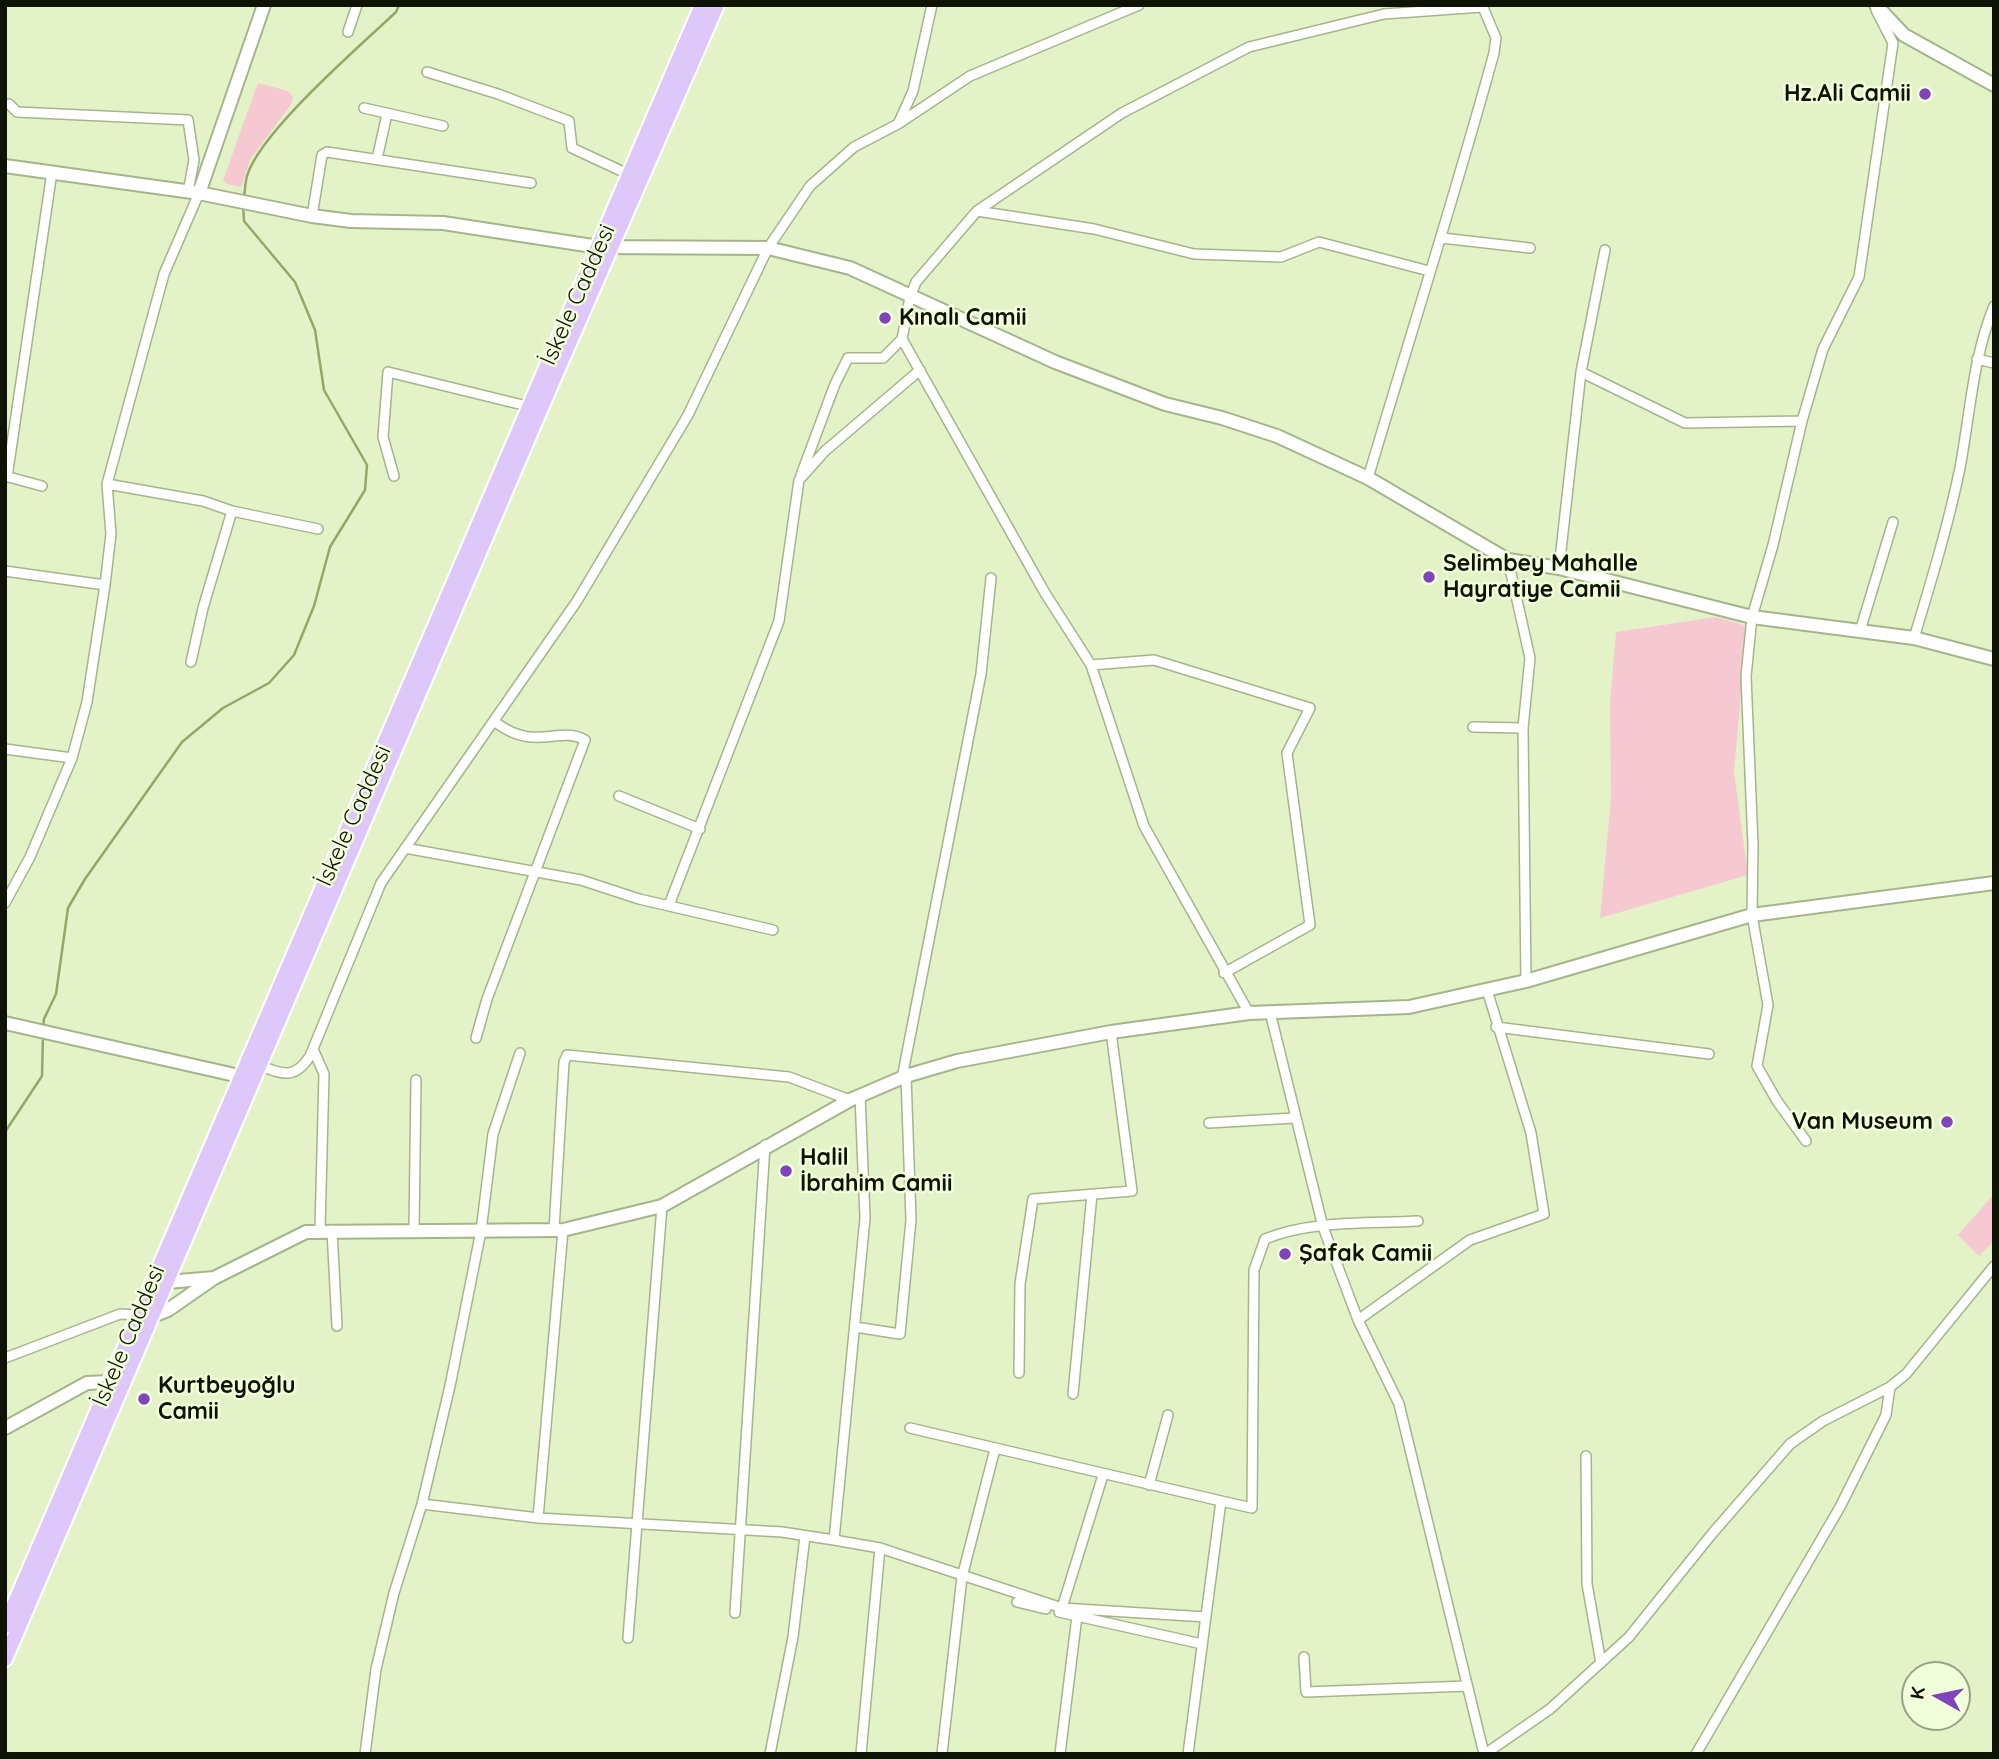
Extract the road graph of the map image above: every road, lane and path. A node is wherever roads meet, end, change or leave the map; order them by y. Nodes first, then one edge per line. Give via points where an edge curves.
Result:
1 (264, 5) edge
2 (357, 5) edge
3 (702, 5) edge
4 (717, 5) edge
5 (932, 5) edge
6 (1139, 5) edge
7 (1875, 5) edge
8 (1482, 6) edge
9 (348, 32) dead end
10 (427, 72) dead end
11 (1994, 85) edge
12 (9, 104) dead end
13 (364, 108) dead end
14 (387, 114) junction
15 (898, 124) junction
16 (443, 126) dead end
17 (377, 159) junction
18 (5, 166) edge
19 (52, 172) junction
20 (631, 176) junction
21 (531, 183) dead end
22 (194, 193) junction
23 (977, 211) junction
24 (312, 216) junction
25 (1441, 239) junction
26 (605, 247) junction
27 (768, 248) junction
28 (1530, 248) dead end
29 (1605, 250) dead end
30 (1429, 271) junction
31 (910, 297) junction
32 (1994, 306) edge
33 (902, 339) junction
34 (1977, 359) junction
35 (1994, 363) edge
36 (920, 370) junction
37 (1581, 372) junction
38 (535, 408) junction
39 (1801, 421) junction
40 (6, 476) edge
41 (394, 476) dead end
42 (1368, 478) junction
43 (799, 480) junction
44 (107, 484) junction
45 (43, 486) dead end
46 (232, 511) junction
47 (1893, 522) dead end
48 (318, 529) dead end
49 (1508, 560) junction
50 (1559, 568) junction
51 (5, 570) edge
52 (992, 578) dead end
53 (105, 585) junction
54 (1752, 617) junction
55 (1860, 631) junction
56 (1914, 638) junction
57 (1994, 659) edge
58 (191, 662) dead end
59 (1091, 665) junction
60 (495, 722) junction
61 (1473, 727) dead end
62 (1523, 728) junction
63 (5, 749) edge
64 (72, 758) junction
65 (619, 796) dead end
66 (700, 829) junction
67 (405, 848) junction
68 (537, 871) junction
69 (1994, 883) edge
70 (9, 890) edge
71 (5, 903) edge
72 (669, 905) junction
73 (1752, 915) junction
74 (773, 930) dead end
75 (1224, 974) junction
76 (1526, 981) junction
77 (1487, 990) junction
78 (1270, 1012) junction
79 (1249, 1013) junction
80 (5, 1023) edge
81 (1496, 1027) junction
82 (1111, 1032) junction
83 (476, 1038) dead end
84 (313, 1049) junction
85 (520, 1053) dead end
86 (1709, 1054) dead end
87 (252, 1074) junction
88 (904, 1077) junction
89 (416, 1080) dead end
90 (855, 1098) junction
91 (1294, 1118) junction
92 (1209, 1123) dead end
93 (1807, 1140) dead end
94 (765, 1145) junction
95 (1092, 1195) junction
96 (662, 1206) junction
97 (1418, 1221) dead end
98 (1323, 1227) junction
99 (326, 1229) junction
100 (414, 1230) junction
101 (558, 1230) junction
102 (481, 1231) junction
103 (1994, 1266) edge
104 (214, 1278) junction
105 (167, 1282) junction
106 (145, 1316) junction
107 (1358, 1320) junction
108 (337, 1326) dead end
109 (855, 1327) junction
110 (5, 1358) edge
111 (1018, 1373) dead end
112 (109, 1382) junction
113 (1890, 1387) junction
114 (1073, 1394) dead end
115 (1168, 1415) dead end
116 (5, 1428) edge
117 (910, 1429) dead end
118 (996, 1449) junction
119 (1586, 1456) dead end
120 (1103, 1475) junction
121 (1149, 1485) junction
122 (1221, 1501) junction
123 (422, 1504) junction
124 (538, 1518) junction
125 (637, 1526) junction
126 (739, 1532) junction
127 (805, 1536) junction
128 (834, 1540) junction
129 (880, 1548) junction
130 (962, 1577) junction
131 (1017, 1602) dead end
132 (1062, 1608) junction
133 (735, 1613) dead end
134 (1077, 1616) junction
135 (1206, 1617) junction
136 (5, 1626) edge
137 (628, 1638) dead end
138 (1202, 1644) junction
139 (1304, 1657) dead end
140 (5, 1660) edge
141 (1601, 1663) junction
142 (1467, 1686) junction
143 (365, 1754) edge
144 (770, 1754) edge
145 (861, 1754) edge
146 (942, 1754) edge
147 (1060, 1754) edge
148 (1188, 1754) edge
149 (1485, 1754) edge
150 (1696, 1754) edge

1 - 22 street
2 - 9 street
3 - 20 main road, İskele Caddesi
4 - 26 main road
5 - 15 street via 913,91
6 - 15 street via 970,76
7 - 11 street via 1904,35
7 - 39 street via 1893,43 1859,277 1823,349
8 - 23 street via 1384,14 1250,47 1122,113
8 - 25 street via 1496,38 1494,53
10 - 20 street via 569,121 572,148
12 - 22 street via 17,111 188,120
13 - 14 street
14 - 16 street
14 - 17 street
15 - 27 street via 854,146 810,186
17 - 21 street
17 - 24 street via 322,155
18 - 19 street
19 - 22 street
19 - 40 street
20 - 26 main road, İskele Caddesi
22 - 24 street
22 - 44 street via 164,274
23 - 30 street via 1094,229 1194,254 1281,257 1319,242
23 - 31 street via 916,282
24 - 26 street via 443,223
25 - 28 street
25 - 30 street
26 - 27 street
26 - 38 main road, İskele Caddesi
27 - 31 street via 850,268
27 - 60 street via 688,415 577,601
29 - 37 street
30 - 42 street
31 - 33 street
31 - 42 street via 1055,362 1165,404 1277,436
32 - 34 street
33 - 36 street
33 - 43 street via 883,358 848,358
34 - 35 street
34 - 56 street via 1955,489
36 - 43 street via 825,451
36 - 59 street via 1045,593
37 - 39 street via 1685,423
37 - 50 street
38 - 41 street via 388,372 383,437
38 - 87 main road, İskele Caddesi
38 - 87 main road
39 - 54 street
40 - 45 street
42 - 49 street
43 - 66 street via 779,621
44 - 46 street via 203,501
44 - 53 street via 111,534
46 - 48 street
46 - 58 street
47 - 55 street
49 - 50 street
49 - 62 street via 1530,658
50 - 54 street
51 - 53 street
52 - 88 street via 981,674
53 - 64 street via 87,702
54 - 55 street
54 - 73 street via 1746,676
55 - 56 street
56 - 57 street
59 - 75 street via 1144,826
59 - 75 street via 1154,660 1310,708 1287,753 1310,925
60 - 67 street
60 - 68 street via 519,737 578,736 585,740
61 - 62 street
62 - 76 street
63 - 64 street
64 - 70 street
65 - 66 street
66 - 72 street
67 - 68 street
67 - 84 street via 370,906
68 - 72 street
68 - 83 street
69 - 73 street
70 - 71 street
72 - 74 street
73 - 76 street
73 - 93 street via 1768,1005 1757,1066 1776,1101
75 - 79 street
76 - 77 street
77 - 78 street via 1409,1007
77 - 81 street
78 - 79 street
78 - 91 street
79 - 82 street
80 - 87 street
81 - 86 street
81 - 107 street via 1531,1133 1544,1214 1470,1240
82 - 88 street via 957,1061
82 - 95 street via 1132,1191
84 - 87 street via 296,1073
84 - 99 street via 324,1074
85 - 102 street via 493,1134
87 - 105 main road
87 - 106 main road, İskele Caddesi
88 - 90 street
88 - 109 street via 911,1220 900,1334
89 - 100 street
90 - 94 street
90 - 101 street via 789,1077 567,1055
90 - 109 street via 865,1218
91 - 92 street
91 - 98 street
94 - 96 street
94 - 126 street
95 - 111 street via 1033,1199 1020,1284
95 - 114 street
96 - 101 street
96 - 125 street
97 - 98 street
98 - 107 street
98 - 122 street via 1265,1239 1254,1270 1252,1508
99 - 100 street
99 - 104 street via 294,1238
99 - 108 street
100 - 102 street
101 - 102 street
101 - 124 street
102 - 123 street
103 - 113 street
104 - 105 street
104 - 106 street via 167,1310
105 - 106 main road
106 - 110 street via 120,1314
106 - 112 main road, İskele Caddesi
106 - 140 main road
107 - 142 street via 1399,1404
109 - 128 street
112 - 116 street via 87,1383
112 - 136 main road, İskele Caddesi
113 - 141 street via 1823,1421 1790,1444 1629,1637
113 - 150 street via 1886,1415 1840,1507
115 - 121 street
117 - 118 street
118 - 120 street
118 - 130 street
119 - 141 street via 1587,1584
120 - 121 street
120 - 132 street
121 - 122 street
122 - 135 street
123 - 124 street
123 - 143 street via 376,1669
124 - 125 street
125 - 126 street
125 - 137 street
126 - 127 street
126 - 133 street
127 - 128 street
127 - 144 street via 793,1637
128 - 129 street
129 - 130 street
129 - 145 street
130 - 132 street
130 - 146 street
131 - 134 street
132 - 135 street
134 - 138 street
134 - 147 street
135 - 138 street
138 - 148 street
139 - 142 street via 1306,1692
141 - 149 street via 1527,1727
142 - 149 street

